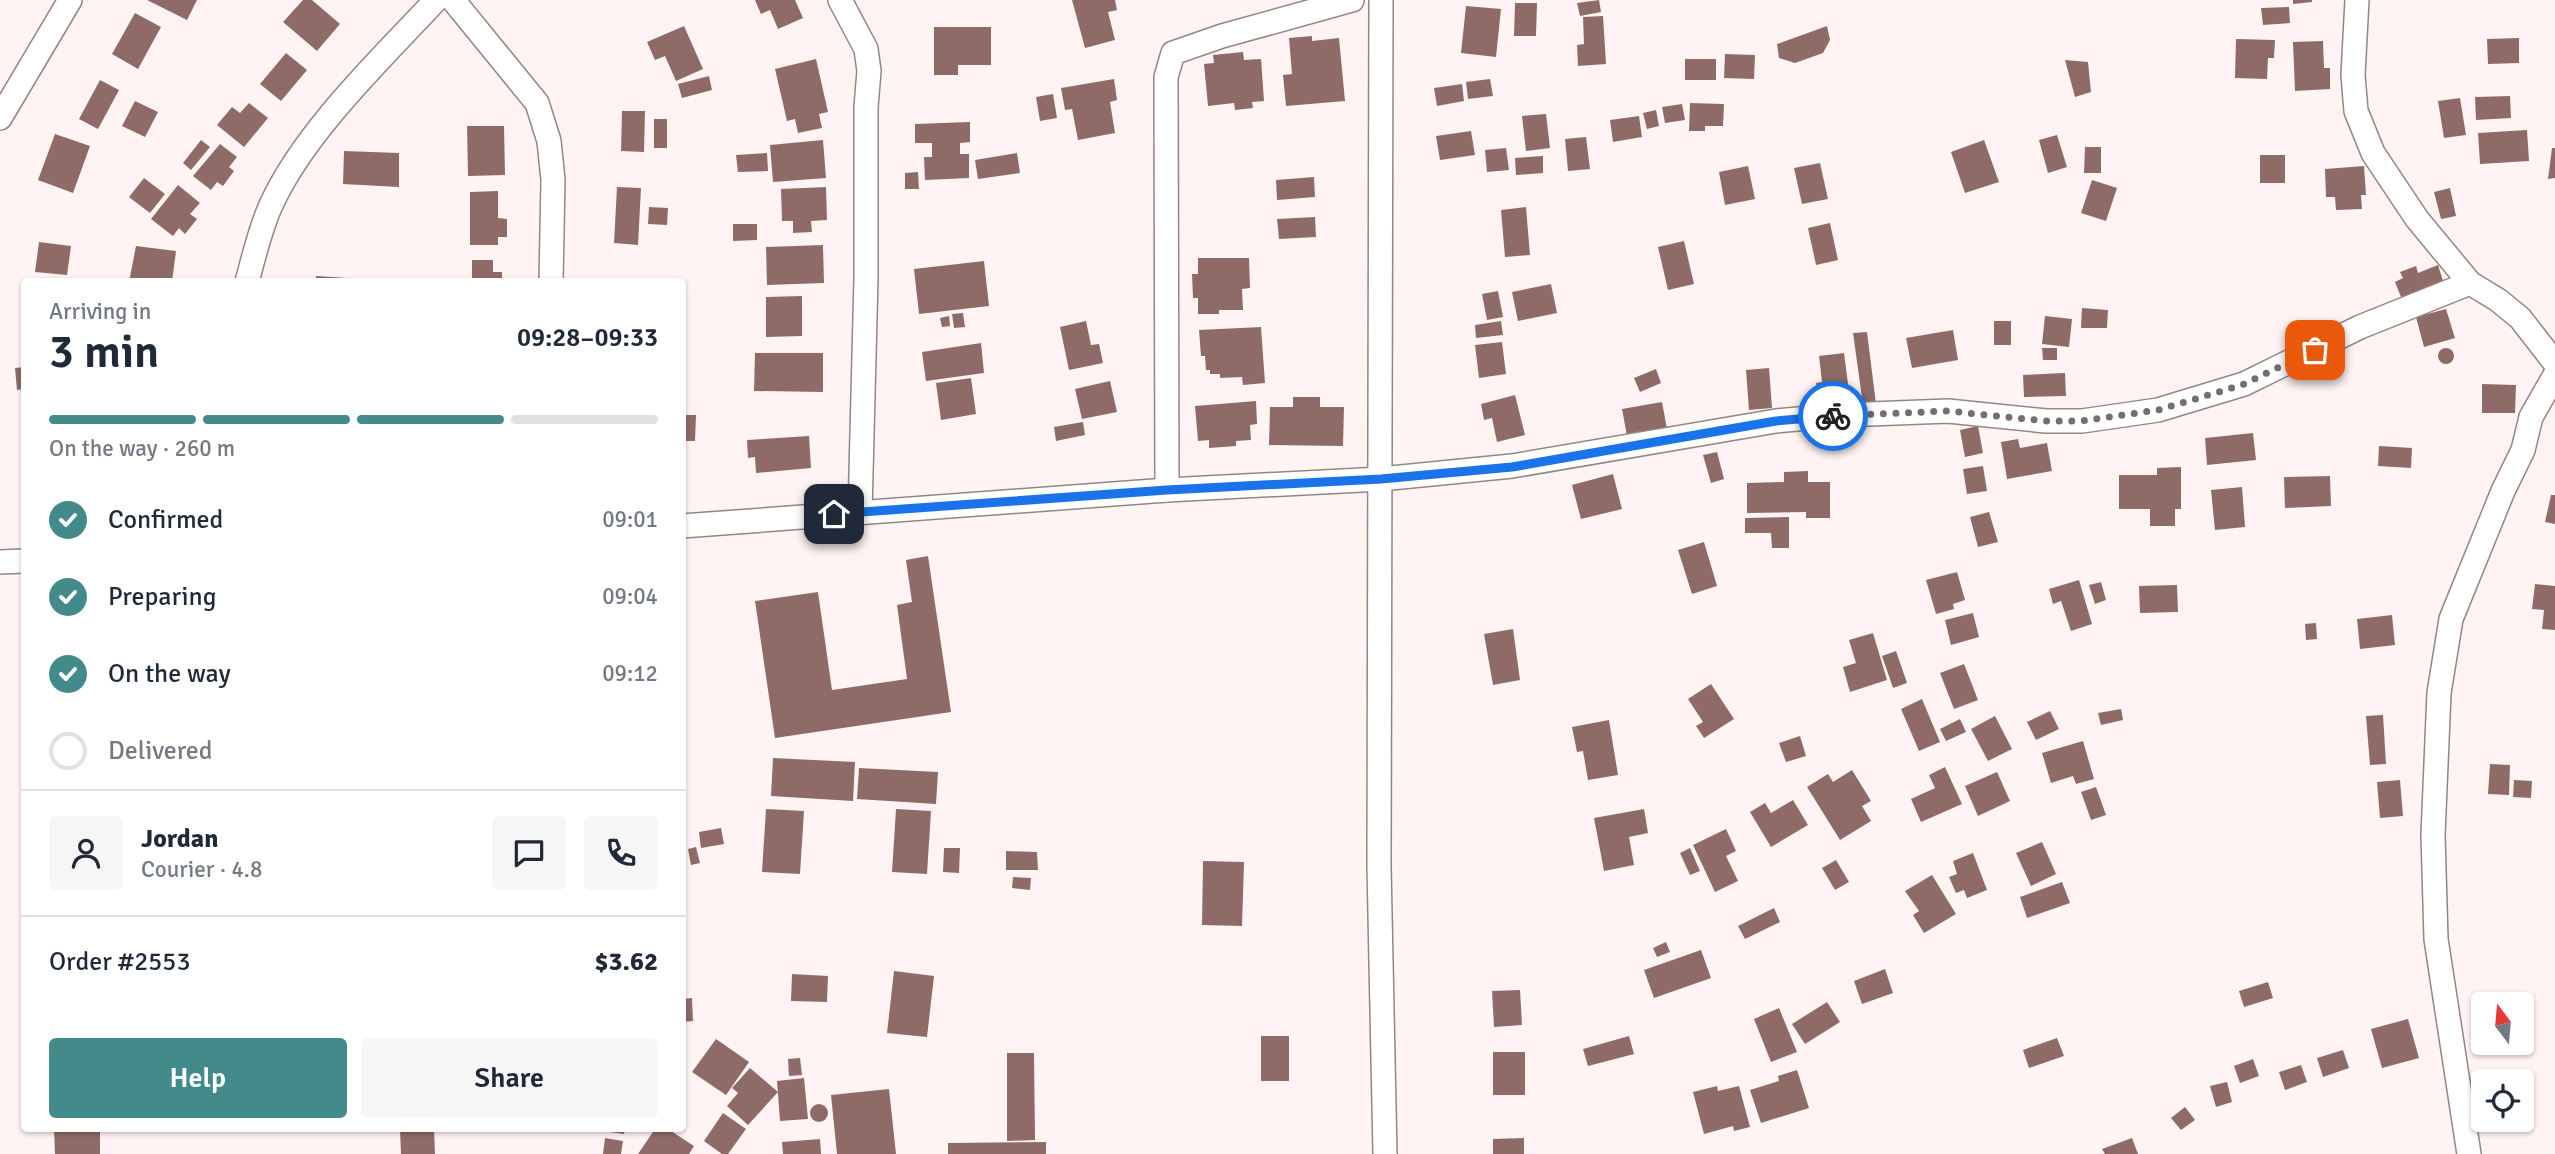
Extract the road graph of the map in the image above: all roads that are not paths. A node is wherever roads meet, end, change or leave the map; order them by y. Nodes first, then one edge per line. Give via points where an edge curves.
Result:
1 (70, 0) edge
2 (436, 0) edge
3 (453, 0) edge
4 (840, 0) edge
5 (1352, 0) edge
6 (1381, 0) edge
7 (2357, 0) edge
8 (0, 118) edge
9 (248, 278) edge
10 (551, 278) edge
11 (2470, 283) junction
12 (2555, 363) edge
13 (2555, 375) edge
14 (1381, 479) junction
15 (1167, 490) junction
16 (860, 512) junction
17 (686, 526) edge
18 (21, 561) edge
19 (0, 562) edge
20 (1385, 1154) edge
21 (2469, 1154) edge

1 - 8 street
2 - 9 street via 306,146 271,204
3 - 10 street via 537,103 549,141 553,180
4 - 16 street via 866,49 869,71
5 - 15 street via 1173,54 1166,77
6 - 14 street
7 - 11 street via 2356,111 2373,153 2417,219
11 - 12 street via 2520,318
11 - 14 street via 2360,327 2244,384 2158,410 2081,421 1948,411 1790,420 1512,467
13 - 21 street via 2531,417 2523,450 2451,619 2439,693 2436,939
14 - 15 street
14 - 20 street via 1379,866
15 - 16 street
16 - 17 street
18 - 19 street

